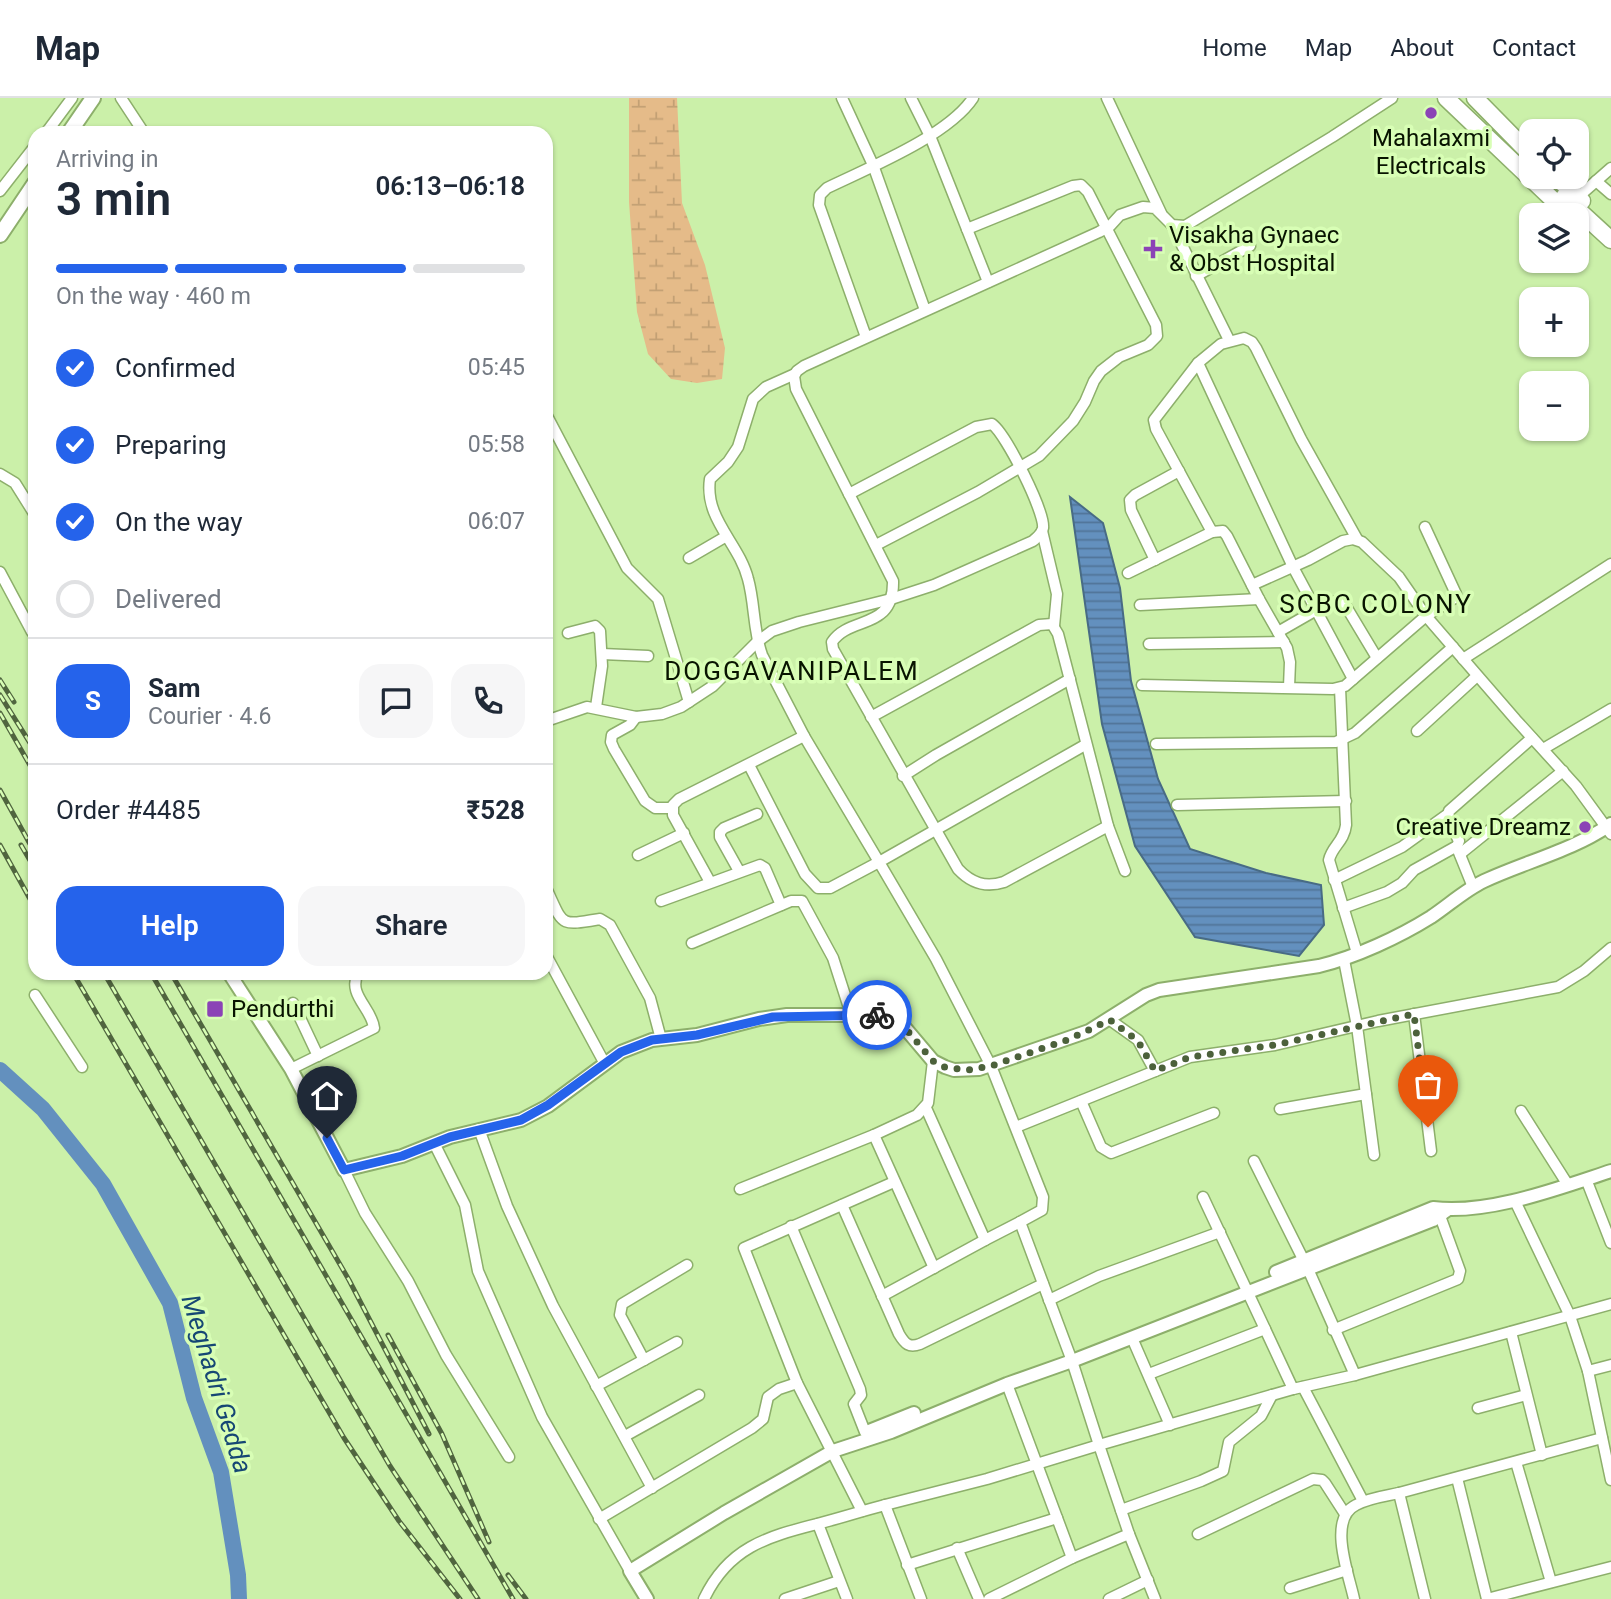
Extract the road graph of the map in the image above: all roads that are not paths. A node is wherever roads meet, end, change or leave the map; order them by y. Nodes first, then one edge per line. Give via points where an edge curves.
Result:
1 (72, 98) edge
2 (93, 98) edge
3 (121, 98) edge
4 (842, 98) edge
5 (911, 98) edge
6 (973, 98) edge
7 (1107, 98) edge
8 (1392, 98) edge
9 (1446, 98) edge
10 (1457, 98) edge
11 (1475, 98) edge
12 (51, 126) edge
13 (74, 126) edge
14 (139, 126) edge
15 (930, 136) junction
16 (1519, 143) edge
17 (28, 155) edge
18 (1519, 156) edge
19 (873, 165) junction
20 (1611, 168) edge
21 (1596, 181) junction
22 (1554, 189) edge
23 (1569, 189) edge
24 (0, 191) edge
25 (28, 193) edge
26 (1611, 194) edge
27 (1578, 197) junction
28 (1556, 203) edge
29 (1161, 213) junction
30 (1172, 225) junction
31 (1611, 226) edge
32 (967, 229) junction
33 (1105, 229) junction
34 (1589, 233) edge
35 (0, 235) edge
36 (1611, 240) edge
37 (1250, 246) dead end
38 (1611, 253) edge
39 (1196, 276) junction
40 (988, 282) junction
41 (925, 310) junction
42 (866, 337) junction
43 (1229, 340) junction
44 (1198, 363) junction
45 (795, 373) junction
46 (553, 427) edge
47 (1020, 468) junction
48 (1178, 471) junction
49 (0, 474) edge
50 (849, 494) junction
51 (28, 504) edge
52 (1425, 527) dead end
53 (1042, 531) junction
54 (1212, 532) junction
55 (725, 537) junction
56 (1357, 540) junction
57 (876, 545) junction
58 (689, 558) dead end
59 (1155, 560) junction
60 (1611, 564) edge
61 (1293, 567) junction
62 (0, 572) edge
63 (1128, 573) dead end
64 (1252, 585) junction
65 (891, 599) junction
66 (1259, 599) junction
67 (1140, 606) dead end
68 (1315, 611) junction
69 (1426, 616) junction
70 (28, 624) edge
71 (1054, 626) junction
72 (1278, 632) junction
73 (568, 633) dead end
74 (757, 642) junction
75 (1284, 642) junction
76 (1149, 644) dead end
77 (1453, 647) junction
78 (602, 654) junction
79 (648, 656) dead end
80 (1377, 658) junction
81 (1463, 659) junction
82 (1478, 676) junction
83 (1070, 679) junction
84 (1353, 680) junction
85 (1142, 685) dead end
86 (1289, 687) junction
87 (1340, 688) junction
88 (689, 702) junction
89 (596, 707) junction
90 (1611, 709) edge
91 (636, 717) junction
92 (871, 717) junction
93 (553, 718) edge
94 (1418, 731) dead end
95 (804, 736) junction
96 (1532, 738) junction
97 (1343, 740) junction
98 (1156, 744) dead end
99 (1085, 745) junction
100 (1543, 749) junction
101 (749, 765) junction
102 (1563, 771) junction
103 (903, 776) junction
104 (1346, 801) junction
105 (1177, 805) dead end
106 (672, 808) junction
107 (757, 814) dead end
108 (1448, 814) junction
109 (1108, 826) junction
110 (1610, 829) edge
111 (934, 831) junction
112 (684, 833) junction
113 (1459, 850) junction
114 (638, 855) dead end
115 (879, 862) junction
116 (739, 871) junction
117 (1125, 871) dead end
118 (1334, 880) junction
119 (710, 881) junction
120 (1473, 887) junction
121 (662, 901) dead end
122 (553, 903) edge
123 (781, 905) junction
124 (1343, 908) junction
125 (692, 943) dead end
126 (1611, 948) edge
127 (1357, 953) junction
128 (1345, 960) junction
129 (553, 969) edge
130 (234, 980) edge
131 (354, 980) edge
132 (34, 995) dead end
133 (293, 1003) dead end
134 (851, 1014) junction
135 (1414, 1014) junction
136 (1110, 1020) junction
137 (1357, 1026) junction
138 (661, 1039) junction
139 (318, 1056) junction
140 (933, 1061) junction
141 (605, 1063) junction
142 (991, 1066) junction
143 (82, 1067) dead end
144 (291, 1069) junction
145 (1155, 1071) junction
146 (1366, 1094) junction
147 (1081, 1101) junction
148 (926, 1108) junction
149 (1280, 1109) dead end
150 (1521, 1111) dead end
151 (1214, 1113) dead end
152 (1016, 1127) junction
153 (479, 1129) junction
154 (874, 1135) junction
155 (435, 1143) junction
156 (1431, 1151) dead end
157 (1374, 1155) dead end
158 (1254, 1161) dead end
159 (344, 1170) junction
160 (1611, 1171) edge
161 (1586, 1179) junction
162 (894, 1182) junction
163 (1568, 1185) junction
164 (740, 1189) dead end
165 (1203, 1197) dead end
166 (1515, 1201) junction
167 (842, 1205) junction
168 (1444, 1213) junction
169 (1020, 1222) junction
170 (791, 1226) junction
171 (1220, 1232) junction
172 (1610, 1239) edge
173 (985, 1240) junction
174 (687, 1265) dead end
175 (1306, 1265) junction
176 (934, 1268) junction
177 (1043, 1284) junction
178 (1247, 1288) junction
179 (882, 1296) junction
180 (1049, 1300) junction
181 (1611, 1304) edge
182 (1570, 1316) junction
183 (1265, 1329) junction
184 (1333, 1330) junction
185 (1511, 1332) junction
186 (1132, 1338) junction
187 (677, 1342) dead end
188 (1070, 1358) junction
189 (644, 1360) junction
190 (1611, 1365) edge
191 (1588, 1371) junction
192 (1149, 1374) junction
193 (1355, 1375) junction
194 (797, 1383) junction
195 (1007, 1384) junction
196 (596, 1386) junction
197 (1298, 1388) junction
198 (699, 1395) dead end
199 (1272, 1395) junction
200 (1526, 1395) junction
201 (1478, 1408) dead end
202 (1170, 1424) junction
203 (865, 1432) junction
204 (625, 1436) junction
205 (1602, 1438) junction
206 (1099, 1445) junction
207 (833, 1451) junction
208 (1542, 1455) junction
209 (509, 1457) dead end
210 (1516, 1462) junction
211 (1037, 1465) junction
212 (1457, 1478) junction
213 (1611, 1480) edge
214 (652, 1488) junction
215 (1399, 1493) junction
216 (1363, 1501) junction
217 (885, 1505) junction
218 (1121, 1510) junction
219 (862, 1511) junction
220 (1345, 1514) junction
221 (1057, 1518) junction
222 (599, 1519) junction
223 (818, 1524) junction
224 (1129, 1534) junction
225 (1198, 1534) dead end
226 (957, 1548) junction
227 (1072, 1558) junction
228 (907, 1565) junction
229 (1611, 1567) edge
230 (1348, 1570) junction
231 (630, 1572) junction
232 (1148, 1580) junction
233 (839, 1581) junction
234 (1550, 1582) junction
235 (1290, 1588) dead end
236 (647, 1599) edge
237 (704, 1599) edge
238 (785, 1599) edge
239 (847, 1599) edge
240 (921, 1599) edge
241 (979, 1599) edge
242 (989, 1599) edge
243 (1109, 1599) edge
244 (1155, 1599) edge
245 (1354, 1599) edge
246 (1425, 1599) edge
247 (1487, 1599) edge

1 - 12 street
2 - 13 main road
3 - 14 street
4 - 19 street
5 - 15 street
6 - 15 street
7 - 29 street
8 - 30 street via 1189,224
9 - 28 main road
10 - 18 main road
11 - 16 main road
15 - 19 street
15 - 32 street
17 - 24 street
19 - 41 street
19 - 42 street via 827,188 818,198
20 - 21 street
21 - 26 street
21 - 27 street
22 - 36 main road
23 - 27 main road
25 - 35 main road
27 - 31 main road
29 - 30 street
29 - 33 street via 1150,207 1136,209
30 - 39 street
32 - 33 street via 1077,184 1088,192
32 - 40 street
33 - 40 street
33 - 47 street via 1156,325 1157,337 1107,366 1066,429
34 - 38 main road
37 - 39 street
39 - 43 street
40 - 41 street
41 - 42 street
42 - 45 street
43 - 44 street
43 - 56 street via 1252,342
44 - 48 street via 1154,420
44 - 61 street
45 - 50 street via 796,389
45 - 55 street via 753,399 738,447 710,479 714,514
46 - 88 street via 627,568 659,599
47 - 50 street via 1001,433 987,424
47 - 53 street
47 - 57 street
48 - 54 street
48 - 59 street via 1130,499
49 - 51 street via 15,483
50 - 57 street
52 - 69 street via 1456,594
53 - 65 street via 1033,541 992,560
53 - 71 street via 1057,594
54 - 59 street
54 - 64 street via 1226,533
55 - 58 street
55 - 74 street via 748,579
56 - 61 street via 1343,541
56 - 69 street via 1399,577
57 - 65 street via 893,581
59 - 63 street
60 - 81 street
61 - 64 street
61 - 68 street
62 - 70 street
64 - 66 street
65 - 74 street via 785,626
65 - 92 street via 881,614 832,642 835,656
66 - 67 street
66 - 72 street
68 - 72 street
68 - 80 street via 1337,601 1344,604
68 - 84 street
69 - 77 street
69 - 80 street
71 - 83 street
71 - 92 street via 1039,625
72 - 75 street
73 - 78 street via 598,628
74 - 88 street via 713,686
74 - 95 street
75 - 76 street
75 - 86 street via 1290,662
77 - 81 street
77 - 97 street
78 - 79 street
78 - 89 street
80 - 84 street
81 - 82 street
82 - 94 street
82 - 96 street
83 - 99 street
83 - 103 street
84 - 87 street
85 - 86 street
86 - 87 street
87 - 97 street
88 - 91 street via 662,714
89 - 91 street
89 - 93 street
90 - 100 street
91 - 106 street via 612,735 611,742 645,801 655,808
92 - 103 street
95 - 101 street
95 - 115 street
96 - 100 street
96 - 108 street
97 - 98 street
97 - 104 street
99 - 109 street
99 - 111 street
100 - 102 street
101 - 106 street via 679,799
101 - 115 street via 805,874 818,888 830,888
102 - 110 street
102 - 113 street
103 - 111 street
104 - 105 street
104 - 118 street via 1345,832 1329,855
106 - 112 street
107 - 116 street via 720,832
108 - 113 street
108 - 118 street via 1402,847
109 - 111 street via 993,885 964,876
109 - 117 street
110 - 120 street
111 - 115 street
112 - 114 street
112 - 119 street
113 - 120 street
113 - 124 street via 1414,870 1387,892
115 - 142 street
116 - 119 street
116 - 123 street via 762,865
118 - 124 street
119 - 121 street
120 - 127 street via 1430,918
122 - 138 street via 568,923 600,919 610,925 650,998
123 - 125 street
123 - 134 street via 805,903 832,958
124 - 127 street
126 - 135 street via 1558,987
127 - 128 street
128 - 136 street via 1158,990
128 - 137 street
129 - 141 street
130 - 144 street
131 - 139 street via 354,988 375,1027
132 - 143 street
133 - 139 street
134 - 138 street via 773,1017
134 - 140 street via 900,1022
135 - 137 street
135 - 156 street
136 - 142 street
136 - 145 street via 1138,1041
137 - 145 street via 1250,1050 1190,1057
137 - 146 street
138 - 141 street via 629,1048
139 - 144 street
140 - 142 street via 954,1070
140 - 148 street
141 - 153 street via 532,1115
142 - 152 street
144 - 159 street
145 - 147 street
146 - 149 street
146 - 157 street
147 - 151 street via 1101,1147 1111,1153
147 - 152 street
148 - 154 street
148 - 173 street
150 - 163 street
152 - 169 street via 1044,1202 1039,1212
153 - 155 street
153 - 196 street via 539,1277
154 - 162 street
154 - 164 street
155 - 159 street
155 - 222 street via 465,1205 474,1261 486,1290 542,1417
158 - 175 street
159 - 209 street via 446,1355
160 - 161 street
161 - 163 street
161 - 172 street
162 - 167 street
162 - 176 street
163 - 166 street
165 - 171 street
166 - 168 street
166 - 182 street
167 - 170 street
167 - 179 street
168 - 175 street via 1433,1208
168 - 184 street via 1461,1273 1458,1279
169 - 173 street
169 - 177 street
170 - 194 street via 744,1248
170 - 203 street via 860,1388 854,1404
171 - 178 street
171 - 180 street via 1099,1276
173 - 176 street
174 - 189 street via 622,1304 620,1315
175 - 178 street
175 - 184 street
176 - 179 street
177 - 179 street via 914,1346 902,1340
177 - 180 street
178 - 183 street
178 - 186 street
178 - 188 street
180 - 188 street
181 - 182 street
182 - 185 street
182 - 191 street
183 - 192 street
183 - 197 street
184 - 193 street
185 - 193 street
185 - 200 street
186 - 188 street
186 - 192 street
187 - 189 street
188 - 195 street
188 - 203 street
188 - 206 street
189 - 196 street
190 - 191 street
191 - 205 street
192 - 202 street
193 - 197 street
194 - 207 street
194 - 214 street via 771,1393 763,1419 752,1428
195 - 207 street
195 - 211 street
196 - 204 street
197 - 199 street
197 - 216 street
198 - 204 street
199 - 202 street
199 - 218 street via 1261,1416 1229,1441 1223,1471
200 - 201 street
200 - 208 street
202 - 206 street
203 - 207 street via 841,1442
204 - 214 street
205 - 208 street
205 - 213 street
206 - 211 street
206 - 218 street
207 - 219 street
207 - 231 street
208 - 210 street
210 - 212 street
210 - 234 street
211 - 217 street
211 - 221 street
212 - 215 street
212 - 247 street
214 - 222 street
215 - 216 street
215 - 246 street
216 - 220 street
217 - 219 street
217 - 228 street
218 - 224 street
219 - 223 street
220 - 225 street via 1325,1483 1312,1479
220 - 230 street via 1340,1530
221 - 226 street
221 - 227 street
222 - 231 street
223 - 233 street
223 - 237 street via 746,1548 721,1572
224 - 227 street
224 - 232 street
226 - 228 street
226 - 241 street
227 - 242 street
228 - 240 street
229 - 234 street
230 - 235 street
230 - 245 street
231 - 236 street
232 - 243 street
232 - 244 street
233 - 238 street
233 - 239 street
234 - 247 street

